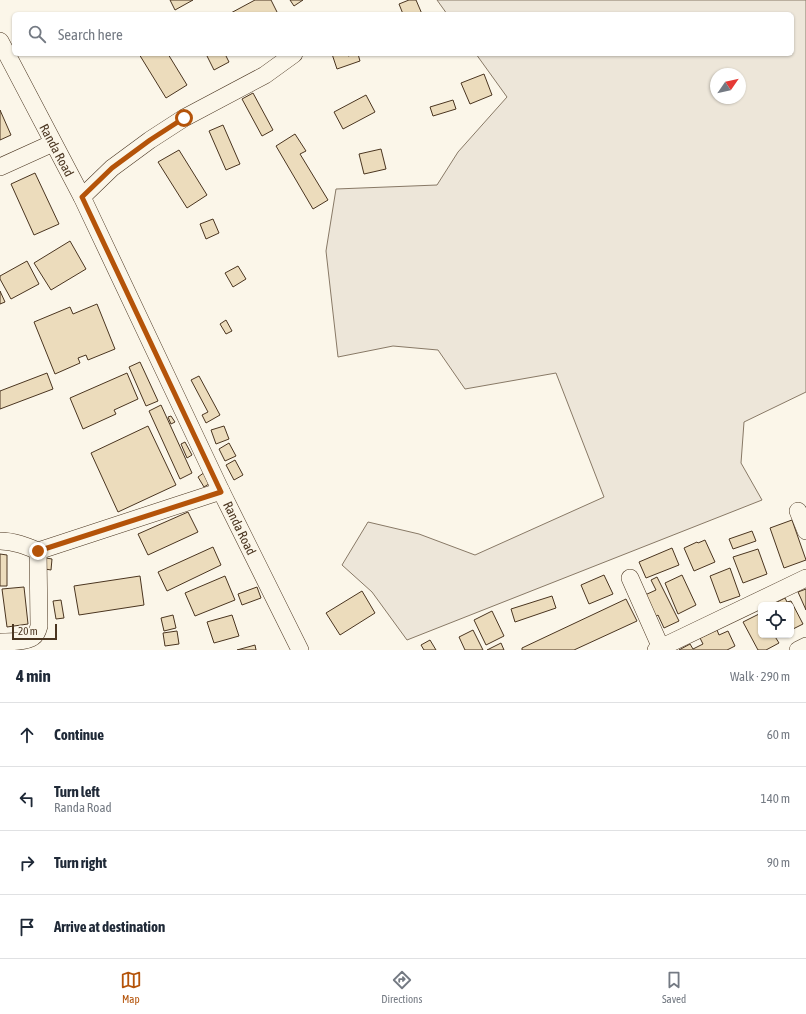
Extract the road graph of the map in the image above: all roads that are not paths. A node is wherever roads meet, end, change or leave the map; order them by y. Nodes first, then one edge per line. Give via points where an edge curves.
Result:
1 (0, 40) edge
2 (291, 56) edge
3 (53, 143) junction
4 (0, 167) edge
5 (82, 197) junction
6 (221, 492) junction
7 (798, 510) dead end
8 (806, 531) edge
9 (0, 541) edge
10 (38, 551) junction
11 (630, 578) dead end
12 (806, 578) edge
13 (0, 642) edge
14 (806, 646) edge
15 (659, 649) edge
16 (300, 650) edge
17 (798, 650) edge

1 - 3 street, Randa Road
2 - 5 street via 265,75 184,118 150,140 112,168
3 - 4 street
3 - 5 street, Randa Road
5 - 6 street, Randa Road
6 - 10 street
6 - 16 street, Randa Road
7 - 8 street
9 - 10 street via 21,544
10 - 13 street via 40,626 31,638
11 - 15 street
12 - 15 street
14 - 17 street

